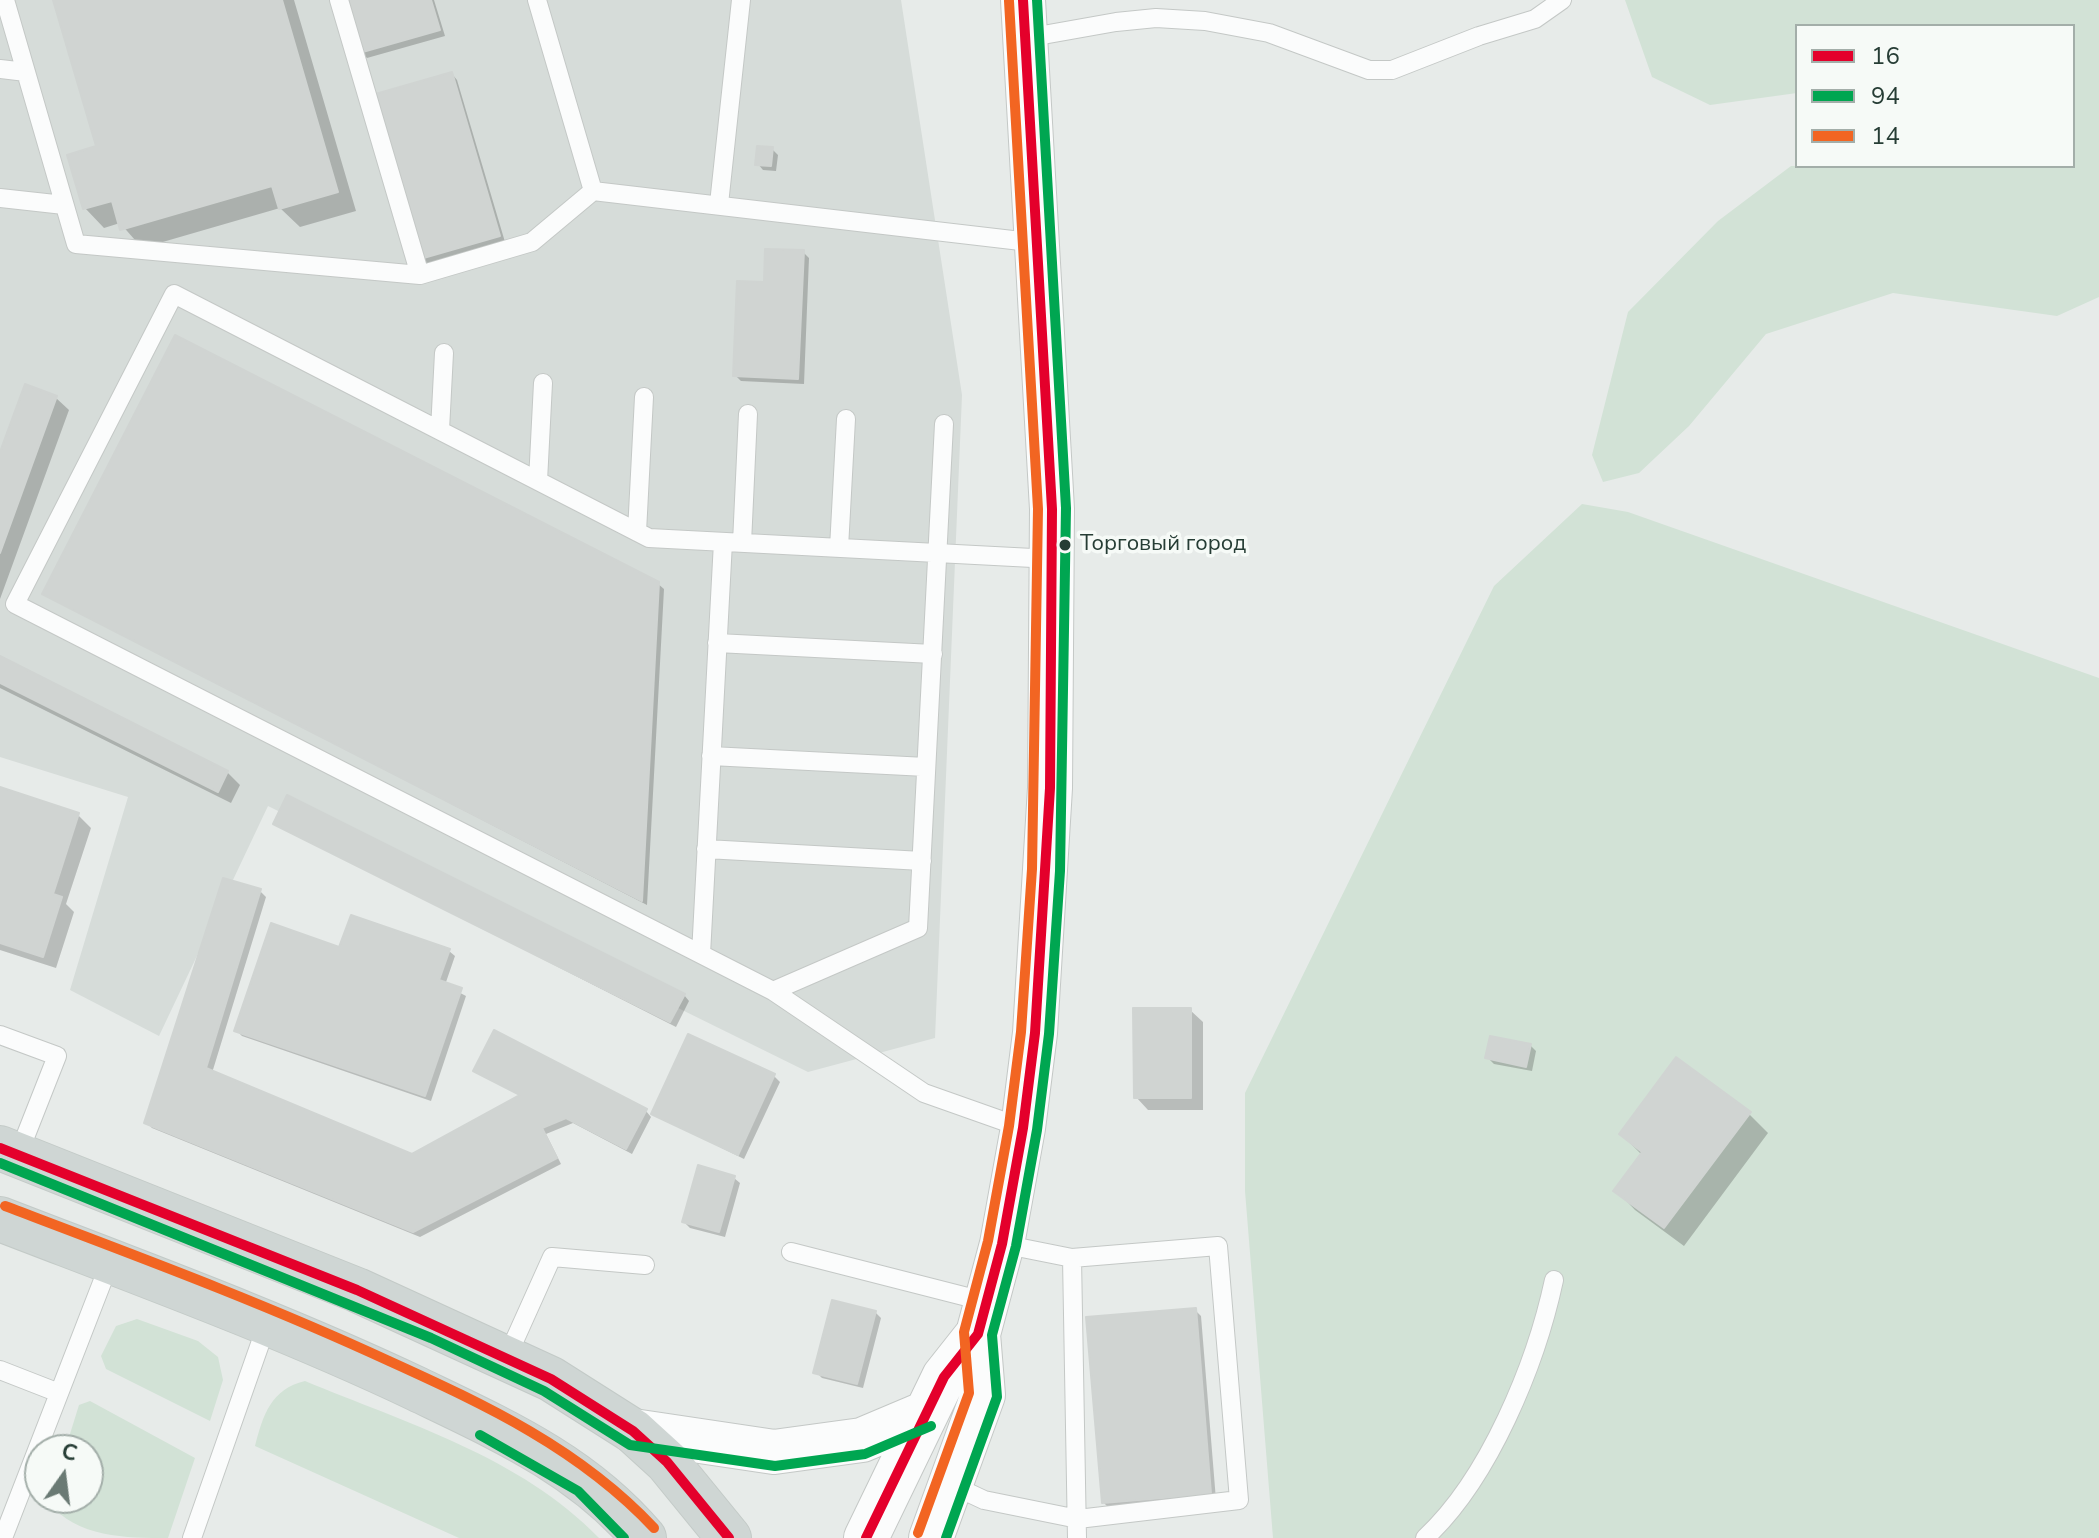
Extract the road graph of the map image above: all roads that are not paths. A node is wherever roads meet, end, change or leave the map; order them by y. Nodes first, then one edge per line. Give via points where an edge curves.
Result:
1 (5, 0) edge
2 (339, 0) edge
3 (537, 0) edge
4 (741, 0) edge
5 (1562, 0) edge
6 (1024, 19) edge
7 (0, 69) edge
8 (26, 72) junction
9 (593, 191) junction
10 (0, 198) edge
11 (719, 204) junction
12 (64, 205) junction
13 (1038, 243) junction
14 (420, 275) junction
15 (444, 353) dead end
16 (543, 383) dead end
17 (644, 397) dead end
18 (748, 414) dead end
19 (846, 419) dead end
20 (944, 424) dead end
21 (440, 430) junction
22 (538, 481) junction
23 (637, 532) junction
24 (723, 542) junction
25 (742, 543) junction
26 (839, 548) junction
27 (938, 553) junction
28 (1052, 559) junction
29 (717, 643) junction
30 (933, 654) junction
31 (711, 756) junction
32 (926, 767) junction
33 (706, 849) junction
34 (922, 861) junction
35 (701, 954) junction
36 (773, 991) junction
37 (0, 1035) edge
38 (1023, 1128) junction
39 (9, 1152) edge
40 (0, 1219) edge
41 (1002, 1244) junction
42 (791, 1252) dead end
43 (1072, 1258) junction
44 (110, 1262) junction
45 (645, 1265) dead end
46 (1554, 1280) dead end
47 (982, 1318) junction
48 (267, 1324) junction
49 (507, 1357) junction
50 (0, 1370) edge
51 (59, 1393) junction
52 (926, 1413) junction
53 (633, 1431) junction
54 (952, 1485) junction
55 (1077, 1528) edge
56 (3, 1538) edge
57 (192, 1538) edge
58 (644, 1538) edge
59 (729, 1538) edge
60 (866, 1538) edge
61 (931, 1538) edge
62 (1425, 1538) edge

1 - 8 lane
2 - 14 lane
3 - 9 lane
4 - 11 lane
5 - 6 lane via 1535,19 1392,70 1369,70 1269,33 1205,21
6 - 13 street
7 - 8 lane
8 - 12 lane
9 - 11 lane
9 - 14 lane via 532,242
10 - 12 lane
11 - 13 lane
12 - 14 lane via 76,244
13 - 28 street
15 - 21 lane
16 - 22 lane
17 - 23 lane
18 - 25 lane
19 - 26 lane
20 - 27 lane
21 - 22 lane
21 - 35 lane via 174,294 15,604
22 - 23 lane
23 - 24 lane via 649,538
24 - 25 lane
24 - 29 lane
25 - 26 lane
26 - 27 lane
27 - 28 lane
27 - 30 lane
28 - 38 street via 1046,870
29 - 30 lane
29 - 31 lane
30 - 32 lane
31 - 32 lane
31 - 33 lane
32 - 34 lane
33 - 34 lane
33 - 35 lane
34 - 36 lane via 918,928
35 - 36 lane
36 - 38 lane via 924,1093
37 - 39 lane via 57,1056
38 - 41 street
39 - 49 main road via 357,1290
40 - 44 main road
41 - 43 lane
41 - 47 street
42 - 47 lane
43 - 55 lane
43 - 55 lane via 1218,1246 1239,1500
44 - 48 main road
44 - 51 lane
45 - 49 lane via 552,1257
46 - 62 lane via 1525,1378 1475,1474
47 - 52 street
47 - 54 street via 983,1395
48 - 57 lane
48 - 58 main road via 505,1431 587,1480
49 - 53 main road
50 - 51 lane
51 - 56 lane
52 - 53 street via 862,1440 774,1452
52 - 60 street
53 - 59 main road via 667,1462
54 - 55 lane
54 - 61 street

